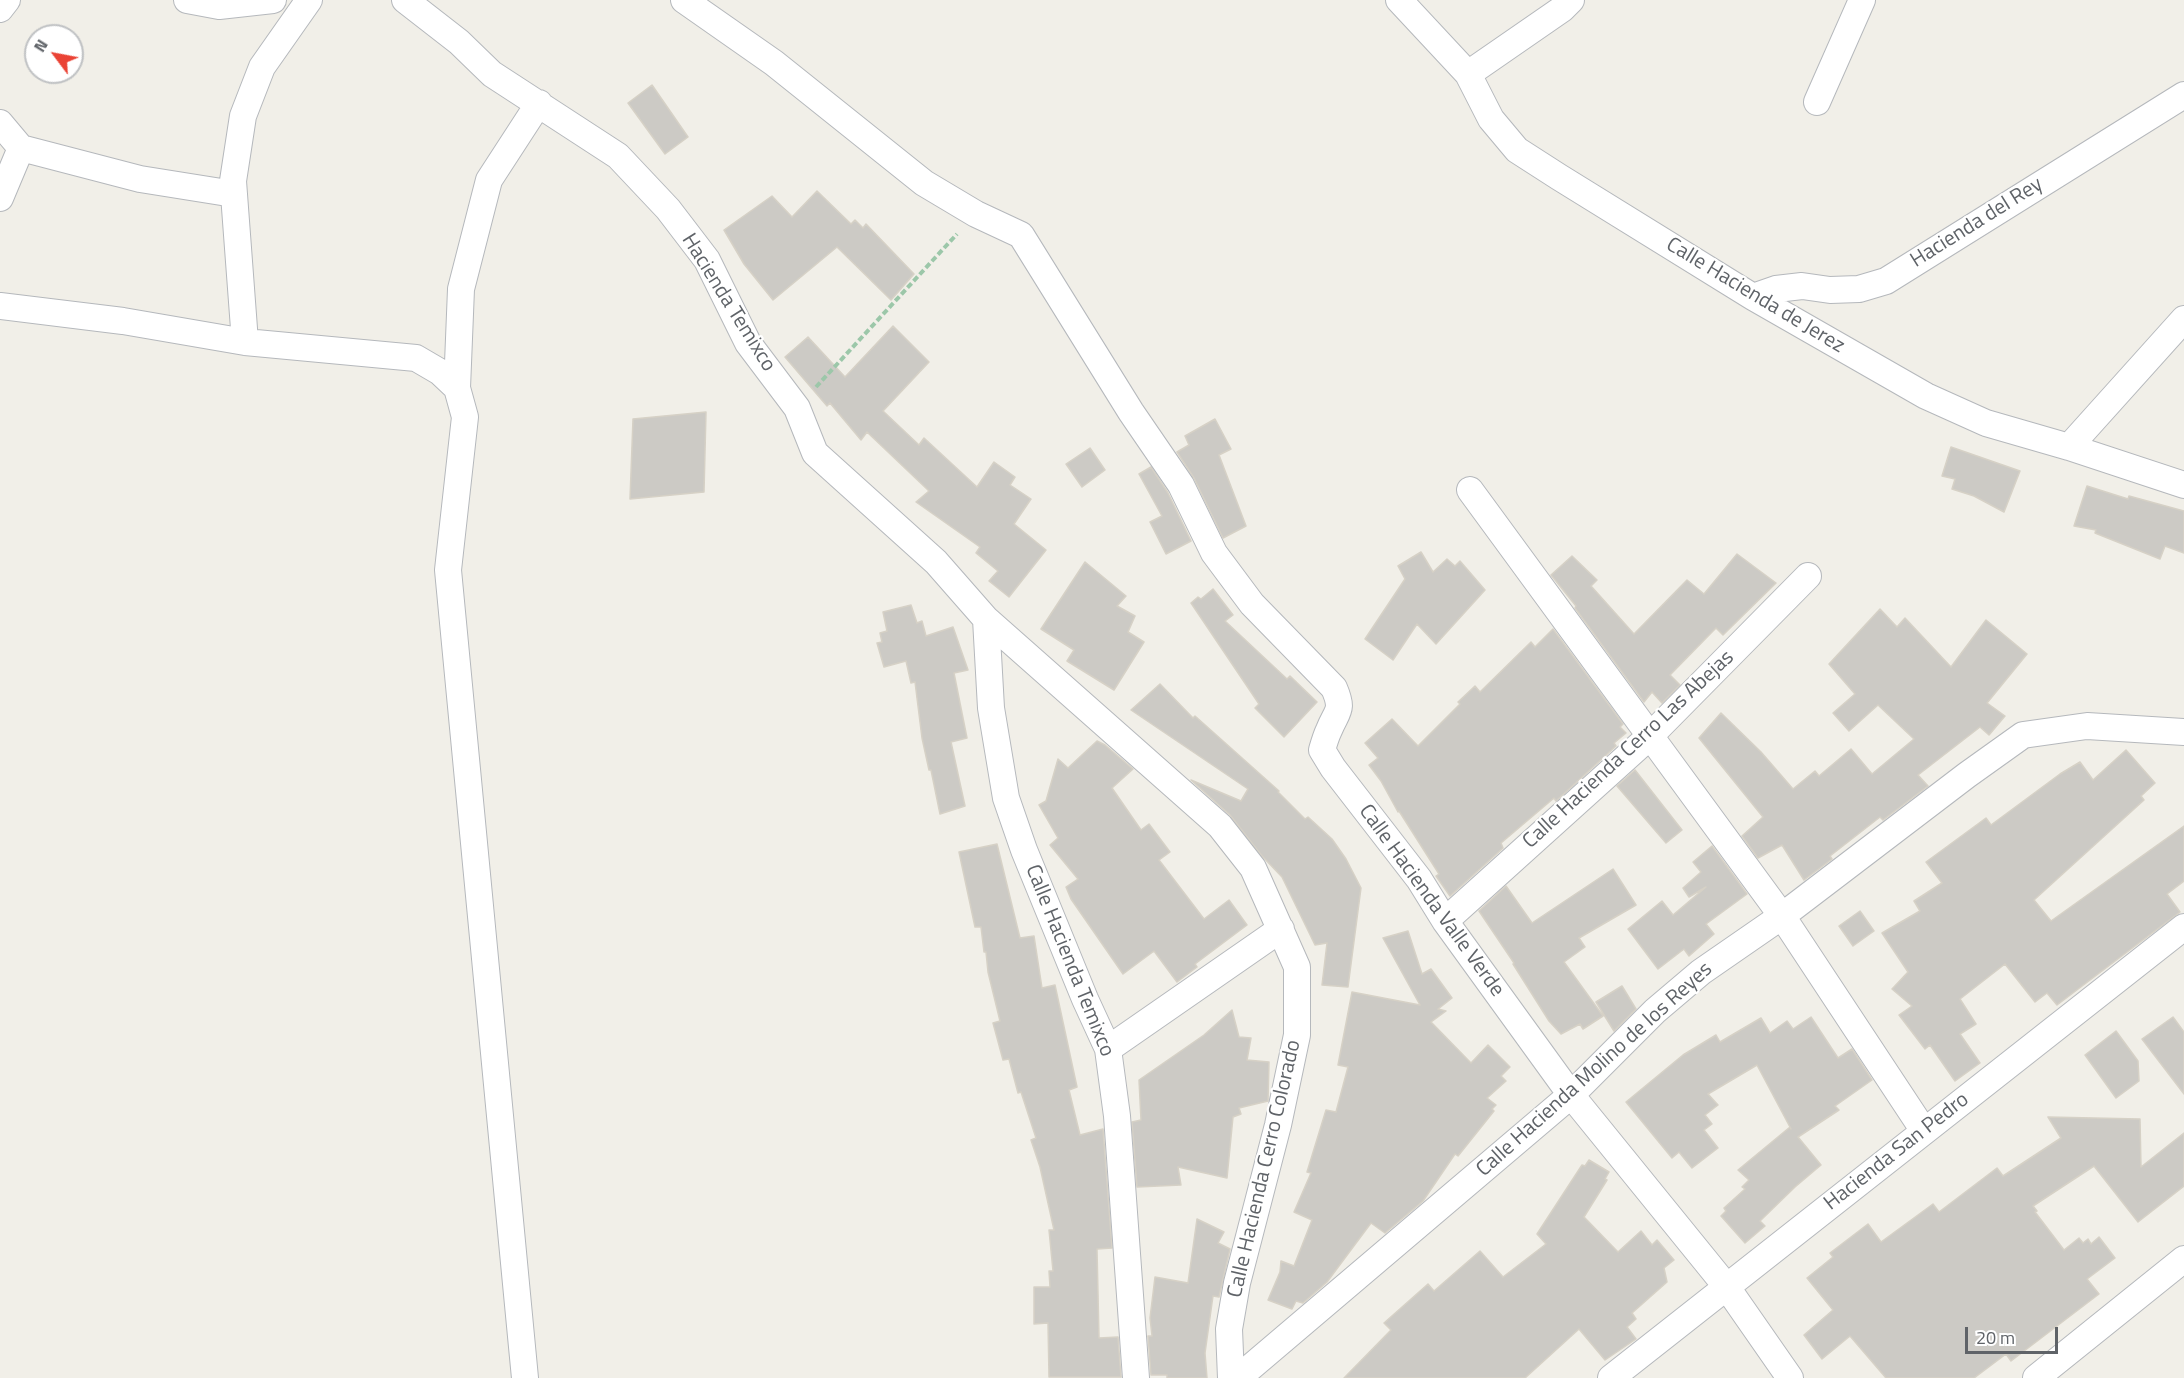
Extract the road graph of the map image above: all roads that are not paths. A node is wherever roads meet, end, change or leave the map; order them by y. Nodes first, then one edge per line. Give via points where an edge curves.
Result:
1 (7, 0) edge
2 (187, 0) edge
3 (273, 0) edge
4 (309, 0) edge
5 (405, 0) edge
6 (684, 0) edge
7 (1399, 0) edge
8 (1571, 0) edge
9 (1862, 0) edge
10 (0, 9) edge
11 (1468, 74) junction
12 (2184, 95) edge
13 (1817, 102) dead end
14 (539, 103) junction
15 (0, 123) edge
16 (21, 148) junction
17 (234, 194) junction
18 (0, 198) edge
19 (1753, 297) junction
20 (0, 306) edge
21 (2184, 319) edge
22 (245, 342) junction
23 (457, 388) junction
24 (2069, 447) junction
25 (2184, 485) edge
26 (1470, 490) dead end
27 (1808, 576) dead end
28 (986, 619) junction
29 (2184, 732) edge
30 (1649, 737) junction
31 (1782, 915) junction
32 (1445, 921) junction
33 (2184, 927) edge
34 (1281, 929) junction
35 (1108, 1049) junction
36 (1571, 1095) junction
37 (1924, 1131) junction
38 (2184, 1259) edge
39 (1726, 1286) junction
40 (525, 1378) edge
41 (1136, 1378) edge
42 (1231, 1378) edge
43 (1238, 1378) edge
44 (1611, 1378) edge
45 (1790, 1378) edge
46 (2036, 1378) edge

1 - 10 street
2 - 3 street via 219,6
4 - 17 street via 262,68 243,116
5 - 14 street, Hacienda Temixco via 492,74
6 - 32 street, Calle Hacienda Valle Verde via 774,63 924,183 1021,235 1131,412 1182,485 1214,553 1252,604 1334,688 1340,711 1322,750 1419,879
7 - 11 street, Calle Hacienda de Jerez
8 - 11 street
9 - 13 street
11 - 19 street, Calle Hacienda de Jerez via 1491,119 1517,150
12 - 19 street, Hacienda del Rey via 1886,281 1858,289 1776,289
14 - 23 street via 489,180 461,289
14 - 28 street, Hacienda Temixco via 618,156 668,209 707,260 748,343 797,408 815,453 936,562
15 - 16 street
16 - 17 street via 140,179
16 - 18 street
17 - 22 street
19 - 24 street, Calle Hacienda de Jerez via 1926,396 1986,423
20 - 22 street via 123,321
21 - 24 street
22 - 23 street via 416,358
23 - 40 street via 465,417 448,570
24 - 25 street, Calle Hacienda de Jerez
26 - 30 street
27 - 30 street, Calle Hacienda Cerro Las Abejas
28 - 34 street, Calle Hacienda Cerro Colorado via 1220,826 1253,868
28 - 35 street, Calle Hacienda Temixco via 991,708 1006,798 1084,999
29 - 31 street, Calle Hacienda Molino de los Reyes via 2087,726 2023,735
30 - 31 street
30 - 32 street, Calle Hacienda Cerro Las Abejas
31 - 36 street, Calle Hacienda Molino de los Reyes via 1701,972 1655,1011
31 - 37 street
32 - 36 street, Calle Hacienda Valle Verde
33 - 37 street, Hacienda San Pedro
34 - 35 street
34 - 42 street, Calle Hacienda Cerro Colorado via 1297,967 1297,1035 1237,1283 1229,1329
35 - 41 street, Calle Hacienda Temixco via 1117,1116
36 - 39 street, Calle Hacienda Valle Verde
36 - 43 street, Calle Hacienda Molino de los Reyes
37 - 39 street, Hacienda San Pedro
38 - 46 street
39 - 44 street, Hacienda San Pedro
39 - 45 street, Calle Hacienda Valle Verde

